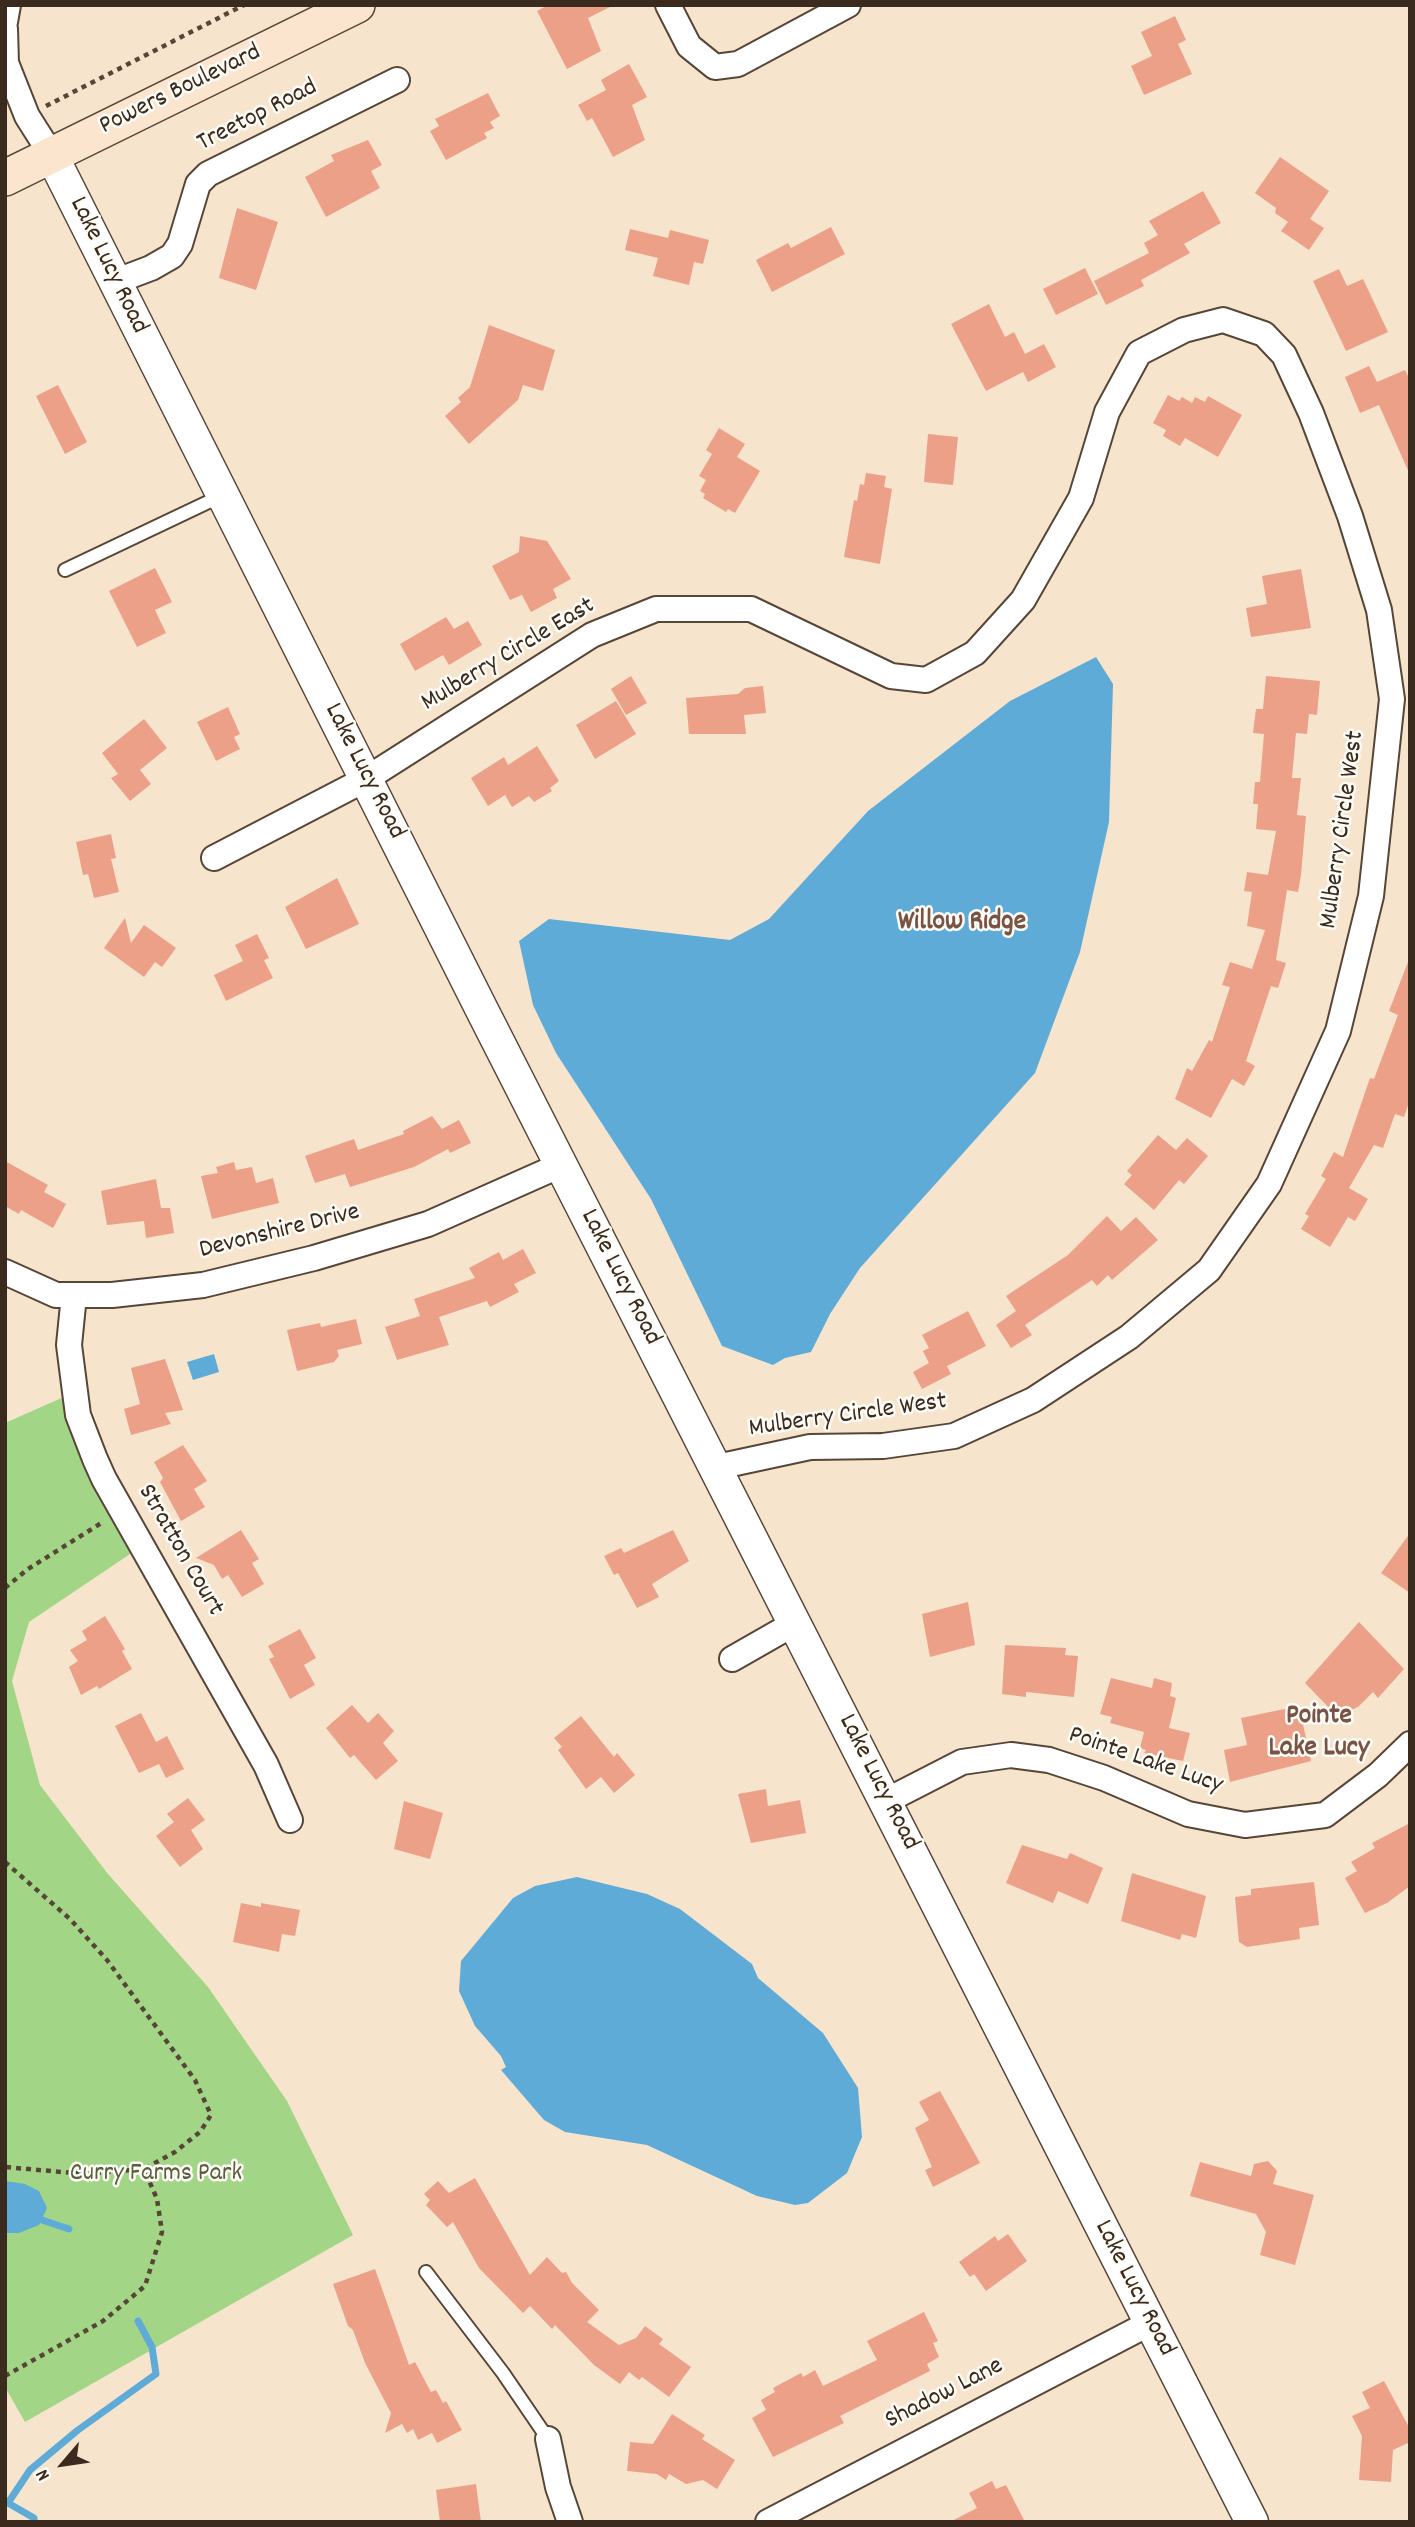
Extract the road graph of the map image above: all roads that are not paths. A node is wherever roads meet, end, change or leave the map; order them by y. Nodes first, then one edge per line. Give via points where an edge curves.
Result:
1 (8, 5) edge
2 (356, 5) edge
3 (668, 5) edge
4 (848, 5) edge
5 (5, 22) edge
6 (5, 29) edge
7 (397, 80) dead end
8 (11, 92) edge
9 (51, 154) junction
10 (5, 178) edge
11 (114, 282) junction
12 (223, 495) junction
13 (65, 570) dead end
14 (1401, 698) edge
15 (366, 779) junction
16 (214, 858) dead end
17 (561, 1165) junction
18 (5, 1272) edge
19 (74, 1295) junction
20 (717, 1467) junction
21 (795, 1623) junction
22 (732, 1659) dead end
23 (1410, 1744) edge
24 (886, 1801) junction
25 (290, 1820) dead end
26 (426, 2272) dead end
27 (1150, 2323) junction
28 (548, 2439) joint
29 (570, 2522) edge
30 (768, 2522) edge
31 (1252, 2522) edge

1 - 5 street
2 - 9 main road, Powers Boulevard
3 - 4 street via 689,46 715,66 738,64
6 - 8 street, Lake Lucy Road
7 - 11 street, Treetop Road via 208,174 198,184 172,256
8 - 9 street, Lake Lucy Road
9 - 10 main road, Powers Boulevard
9 - 11 street, Lake Lucy Road
11 - 12 street, Lake Lucy Road
12 - 13 lane
12 - 15 street, Lake Lucy Road
14 - 15 street, Mulberry Circle East via 1349,516 1284,355 1264,334 1223,320 1184,330 1139,354 1107,412 1081,498 1023,600 975,653 926,680 891,676 751,609 656,609 592,635
14 - 20 street, Mulberry Circle West via 1371,897 1338,1031 1269,1184 1209,1270 1129,1337 1033,1400 954,1436 883,1446 810,1447
15 - 16 street, Mulberry Circle East
15 - 17 street, Lake Lucy Road
17 - 19 street, Devonshire Drive via 428,1224 314,1258 203,1285
17 - 20 street, Lake Lucy Road
18 - 19 street, Devonshire Drive via 56,1294
19 - 25 street, Stratton Court via 69,1345 78,1415 104,1479 266,1765
20 - 21 street, Lake Lucy Road
21 - 22 street
21 - 24 street, Lake Lucy Road
23 - 24 street, Pointe Lake Lucy via 1325,1815 1245,1825 1188,1814 1049,1760 1011,1755 962,1762
24 - 27 street, Lake Lucy Road
26 - 28 lane
27 - 30 street, Shadow Lane
27 - 31 street, Lake Lucy Road
28 - 29 street

